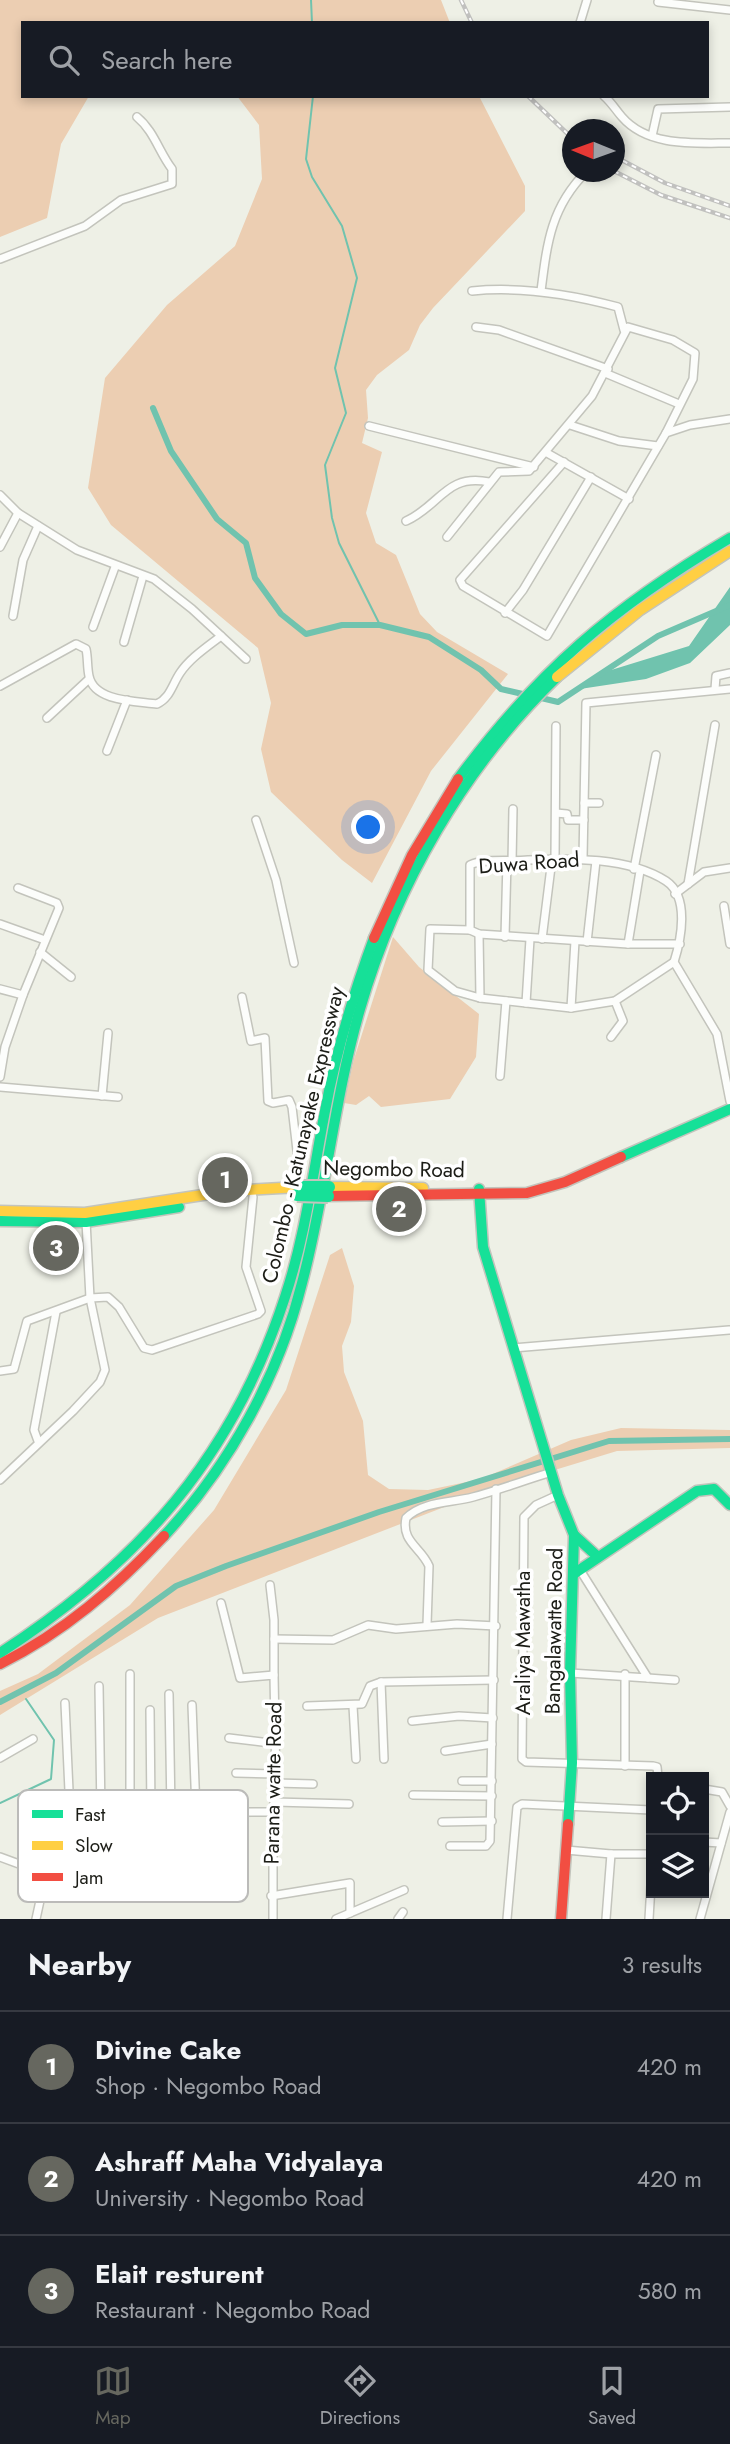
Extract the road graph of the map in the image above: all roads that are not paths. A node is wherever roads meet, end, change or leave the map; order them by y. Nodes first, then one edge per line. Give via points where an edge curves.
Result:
1 (587, 0) edge
2 (705, 0) edge
3 (658, 2) edge
4 (704, 9) junction
5 (730, 10) edge
6 (581, 21) edge
7 (606, 98) edge
8 (730, 107) edge
9 (137, 117) dead end
10 (652, 136) junction
11 (730, 143) edge
12 (576, 182) edge
13 (0, 259) edge
14 (472, 291) dead end
15 (541, 291) junction
16 (476, 327) dead end
17 (625, 330) junction
18 (607, 371) junction
19 (679, 404) junction
20 (730, 419) edge
21 (570, 425) junction
22 (369, 426) dead end
23 (666, 433) junction
24 (658, 446) junction
25 (547, 453) junction
26 (565, 462) junction
27 (534, 467) junction
28 (591, 477) junction
29 (489, 482) junction
30 (0, 495) edge
31 (629, 499) junction
32 (18, 513) junction
33 (406, 521) dead end
34 (37, 526) junction
35 (447, 537) dead end
36 (730, 538) edge
37 (0, 547) edge
38 (730, 551) edge
39 (116, 567) junction
40 (144, 576) junction
41 (505, 614) junction
42 (13, 616) dead end
43 (93, 627) dead end
44 (221, 636) junction
45 (124, 642) dead end
46 (246, 659) dead end
47 (730, 673) edge
48 (89, 679) junction
49 (0, 686) edge
50 (716, 689) junction
51 (730, 689) edge
52 (127, 700) junction
53 (47, 719) dead end
54 (715, 725) dead end
55 (556, 726) dead end
56 (107, 751) dead end
57 (656, 755) dead end
58 (584, 803) junction
59 (599, 803) dead end
60 (513, 808) dead end
61 (556, 813) junction
62 (256, 820) dead end
63 (584, 820) junction
64 (583, 858) junction
65 (554, 859) junction
66 (510, 861) junction
67 (596, 861) junction
68 (730, 868) edge
69 (637, 870) junction
70 (688, 884) junction
71 (18, 888) dead end
72 (675, 894) junction
73 (724, 906) dead end
74 (0, 925) edge
75 (470, 930) junction
76 (479, 934) junction
77 (505, 937) junction
78 (530, 939) junction
79 (542, 939) junction
80 (45, 940) junction
81 (575, 941) junction
82 (587, 942) junction
83 (628, 944) junction
84 (680, 944) junction
85 (730, 944) edge
86 (40, 952) junction
87 (674, 962) junction
88 (293, 963) dead end
89 (71, 977) dead end
90 (0, 989) edge
91 (23, 995) junction
92 (242, 997) dead end
93 (480, 998) junction
94 (506, 1001) junction
95 (615, 1001) junction
96 (526, 1003) junction
97 (571, 1008) junction
98 (108, 1033) dead end
99 (611, 1037) dead end
100 (500, 1076) dead end
101 (0, 1077) edge
102 (0, 1087) edge
103 (102, 1096) junction
104 (118, 1097) dead end
105 (730, 1101) edge
106 (730, 1109) edge
107 (283, 1187) junction
108 (298, 1191) junction
109 (479, 1193) junction
110 (253, 1197) junction
111 (0, 1211) edge
112 (85, 1218) junction
113 (0, 1221) edge
114 (90, 1298) junction
115 (56, 1312) junction
116 (729, 1330) edge
117 (513, 1348) junction
118 (0, 1371) edge
119 (38, 1441) junction
120 (549, 1463) junction
121 (0, 1480) edge
122 (496, 1489) junction
123 (558, 1495) junction
124 (730, 1504) edge
125 (574, 1535) junction
126 (598, 1557) junction
127 (577, 1572) junction
128 (270, 1586) dead end
129 (221, 1603) dead end
130 (427, 1625) junction
131 (496, 1626) junction
132 (51, 1636) junction
133 (274, 1639) junction
134 (0, 1653) edge
135 (0, 1664) edge
136 (570, 1673) junction
137 (0, 1674) edge
138 (130, 1674) dead end
139 (625, 1674) junction
140 (274, 1675) junction
141 (648, 1678) junction
142 (494, 1680) junction
143 (675, 1680) dead end
144 (381, 1682) junction
145 (99, 1686) dead end
146 (169, 1694) dead end
147 (65, 1703) dead end
148 (192, 1705) dead end
149 (307, 1706) dead end
150 (353, 1706) junction
151 (150, 1710) dead end
152 (493, 1718) junction
153 (412, 1721) dead end
154 (229, 1738) dead end
155 (33, 1739) dead end
156 (270, 1743) dead end
157 (492, 1744) junction
158 (444, 1751) dead end
159 (0, 1758) edge
160 (356, 1759) dead end
161 (384, 1759) dead end
162 (572, 1763) junction
163 (625, 1766) junction
164 (657, 1772) edge
165 (236, 1773) dead end
166 (276, 1779) junction
167 (463, 1781) dead end
168 (492, 1781) junction
169 (313, 1784) dead end
170 (69, 1790) edge
171 (103, 1790) edge
172 (130, 1790) edge
173 (150, 1790) edge
174 (171, 1790) edge
175 (194, 1790) edge
176 (709, 1790) edge
177 (413, 1795) dead end
178 (492, 1796) junction
179 (275, 1802) junction
180 (349, 1804) dead end
181 (730, 1806) edge
182 (568, 1808) junction
183 (646, 1810) edge
184 (248, 1812) edge
185 (272, 1812) junction
186 (730, 1812) edge
187 (492, 1821) junction
188 (442, 1822) dead end
189 (709, 1842) edge
190 (721, 1843) junction
191 (450, 1846) dead end
192 (566, 1850) junction
193 (611, 1854) junction
194 (646, 1854) edge
195 (0, 1857) edge
196 (18, 1863) edge
197 (709, 1876) edge
198 (404, 1890) dead end
199 (271, 1896) junction
200 (650, 1898) edge
201 (704, 1898) edge
202 (350, 1913) junction
203 (272, 1919) edge
204 (336, 1919) edge
205 (507, 1919) edge
206 (561, 1919) edge
207 (607, 1919) edge
208 (649, 1919) edge
209 (700, 1919) edge

1 - 6 street
2 - 4 street
3 - 4 street
4 - 5 street
7 - 10 street via 622,118
8 - 10 street via 658,109
9 - 13 street via 149,127 172,169 172,184 121,200 85,226
10 - 11 street via 680,143
12 - 15 street via 554,221
14 - 15 street
15 - 17 street via 618,307
16 - 18 street via 499,330
17 - 18 street
17 - 19 street via 628,327 673,340 695,352 692,379
18 - 19 street
18 - 21 street
19 - 23 street
20 - 23 street
21 - 24 street via 619,441
21 - 25 street
22 - 27 street
23 - 24 street
24 - 31 street
25 - 26 street
25 - 27 street
26 - 28 street
26 - 41 street via 460,580
27 - 29 street via 529,471 503,469
28 - 31 street
28 - 41 street
29 - 33 street via 453,484
29 - 35 street
30 - 32 street
31 - 41 street via 547,636
32 - 34 street
32 - 37 street
34 - 39 street via 77,551
34 - 42 street via 23,560
36 - 134 main road, Colombo - Katunayake Expressway via 662,576 546,671 491,732 424,833 378,925 352,996 286,1296 237,1416 147,1538 43,1627
38 - 132 main road, Colombo - Katunayake Expressway via 613,629 554,681 502,739 453,806 378,953 346,1062 299,1296 264,1388 214,1474 186,1510 124,1577
39 - 40 street
39 - 43 street
40 - 44 street via 192,608
40 - 45 street
44 - 46 street
44 - 52 street via 180,673 160,703
47 - 50 street via 716,676
48 - 49 street via 86,649 76,645
48 - 52 street via 98,691
48 - 53 street
50 - 51 street
50 - 58 street via 586,703
52 - 56 street
54 - 70 street
55 - 61 street
57 - 69 street
58 - 59 street
58 - 63 street
60 - 66 street
61 - 63 street via 567,814 568,820
61 - 65 street
62 - 88 street via 276,880
63 - 64 street
64 - 65 street, Duwa Road
64 - 67 street, Duwa Road
65 - 66 street, Duwa Road
65 - 79 street
66 - 75 street, Duwa Road via 470,865
66 - 77 street
67 - 69 street, Duwa Road
67 - 82 street
68 - 70 street via 704,872
69 - 72 street, Duwa Road via 667,882
69 - 83 street
70 - 72 street
71 - 80 street via 59,905
72 - 84 street via 681,914
73 - 85 street
74 - 80 street
75 - 76 street
75 - 93 street via 430,929 428,970 455,991
76 - 77 street
76 - 93 street
77 - 78 street
78 - 79 street
78 - 96 street
79 - 81 street
80 - 86 street
81 - 82 street
81 - 97 street
82 - 83 street
83 - 84 street
84 - 87 street
86 - 89 street
86 - 91 street
87 - 95 street
87 - 105 street via 717,1034
90 - 91 street
91 - 101 street
92 - 107 street via 251,1041 265,1038 268,1101 289,1100 292,1107 299,1168
93 - 94 street
94 - 96 street
94 - 100 street
95 - 97 street
95 - 99 street via 623,1021
96 - 97 street
98 - 103 street
102 - 103 street
103 - 104 street
105 - 109 main road, Negombo Road via 563,1175
106 - 109 main road, Negombo Road via 565,1182 527,1193
107 - 108 main road, Negombo Road
107 - 112 main road, Negombo Road via 229,1191
108 - 109 main road, Negombo Road, bridge
108 - 110 main road, Negombo Road
109 - 117 main road, Bangalawatte Road via 483,1247
110 - 112 main road, Negombo Road
110 - 114 street via 246,1267 261,1311 258,1314 152,1350 144,1348 108,1297
111 - 112 main road, Negombo Road
112 - 113 main road, Negombo Road
112 - 114 street
114 - 115 street
114 - 119 street via 105,1370 73,1411
115 - 118 street via 27,1321 14,1369
115 - 119 street via 34,1430
116 - 117 street
117 - 120 main road, Bangalawatte Road
119 - 121 street
120 - 122 street
120 - 123 main road, Bangalawatte Road
122 - 130 street via 412,1511 406,1518 405,1533 429,1566
122 - 131 street
123 - 125 main road, Bangalawatte Road
123 - 162 street, Araliya Mawatha via 536,1505 524,1517 523,1759
124 - 126 main road via 714,1489 697,1490
125 - 126 main road
125 - 127 main road, Bangalawatte Road
126 - 127 main road
127 - 136 main road, Bangalawatte Road
127 - 141 street
128 - 133 street
129 - 140 street, Parana watte Road via 240,1678
130 - 131 street
130 - 133 street via 396,1629 368,1625 333,1640
131 - 142 street
132 - 135 main road, Colombo - Katunayake Expressway
132 - 137 main road via 43,1647
133 - 140 street
136 - 139 street
136 - 162 main road, Bangalawatte Road
138 - 172 street
139 - 141 street
139 - 163 street
140 - 166 street, Parana watte Road
141 - 143 street
142 - 144 street
142 - 152 street
144 - 150 street via 372,1683 362,1704
144 - 161 street
145 - 171 street
146 - 174 street
147 - 170 street
148 - 175 street
149 - 150 street
150 - 160 street
151 - 173 street
152 - 153 street
152 - 157 street
154 - 156 street
155 - 159 street
157 - 158 street
157 - 168 street
162 - 163 street
162 - 182 main road, Bangalawatte Road
163 - 164 street via 653,1766
165 - 166 street
166 - 169 street
166 - 179 street, Parana watte Road
167 - 168 street
168 - 178 street
176 - 181 street via 722,1792
177 - 178 street
178 - 187 street
179 - 180 street
179 - 185 street, Parana watte Road
182 - 183 street
182 - 192 main road, Bangalawatte Road
182 - 205 street via 517,1807
184 - 185 street
185 - 199 street, Parana watte Road
186 - 190 street
187 - 188 street
187 - 191 street via 489,1844
189 - 190 street
190 - 197 street
192 - 193 street
192 - 206 main road, Bangalawatte Road
193 - 194 street
193 - 207 street
195 - 196 street
198 - 202 street
199 - 202 street via 349,1882
199 - 203 street, Parana watte Road
200 - 208 street
201 - 209 street
202 - 204 street

